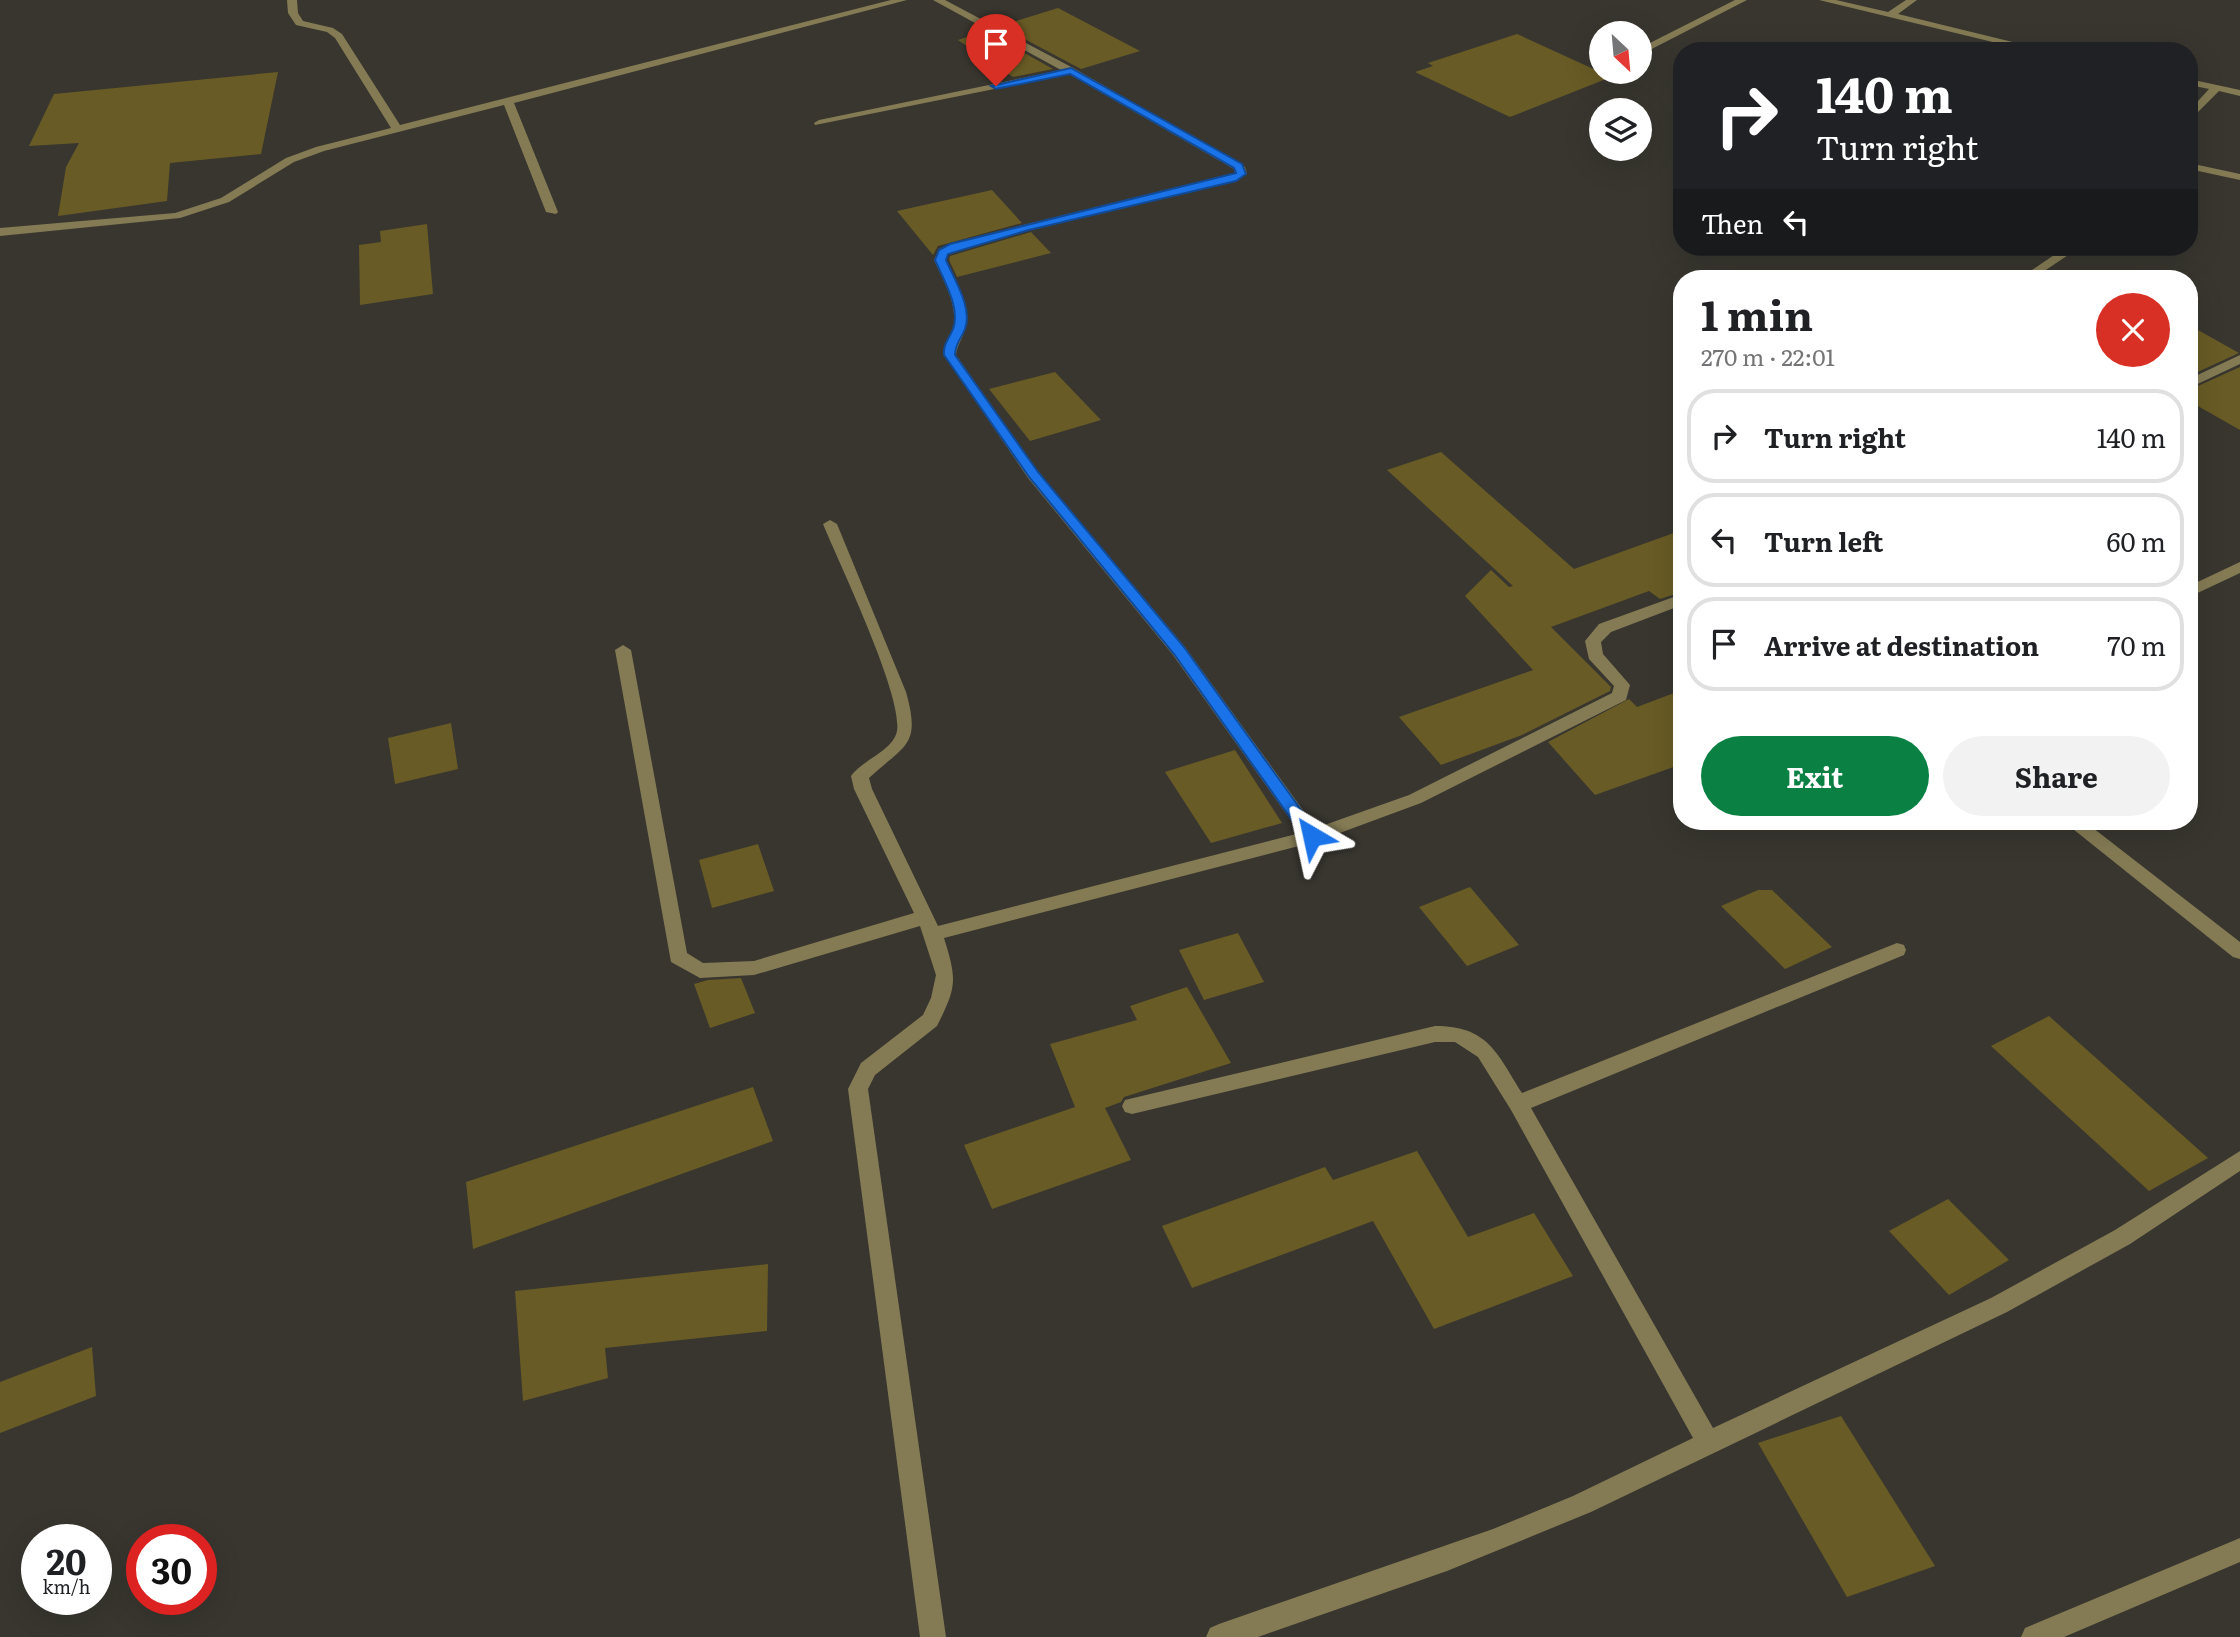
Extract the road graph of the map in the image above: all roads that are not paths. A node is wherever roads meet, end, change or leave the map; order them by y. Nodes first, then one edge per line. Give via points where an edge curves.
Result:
1 (292, 0) edge
2 (902, 0) edge
3 (937, 0) edge
4 (1742, 0) edge
5 (1824, 0) edge
6 (1912, 0) edge
7 (1889, 16) junction
8 (2004, 42) edge
9 (1652, 46) edge
10 (1071, 71) junction
11 (2198, 84) edge
12 (2216, 88) junction
13 (2240, 93) edge
14 (508, 102) junction
15 (2198, 108) edge
16 (819, 122) dead end
17 (398, 130) junction
18 (2198, 168) edge
19 (2240, 177) edge
20 (552, 212) dead end
21 (0, 232) edge
22 (2060, 256) edge
23 (2038, 270) edge
24 (2240, 359) edge
25 (2198, 380) edge
26 (830, 524) dead end
27 (2240, 567) edge
28 (2198, 588) edge
29 (1673, 602) edge
30 (624, 650) dead end
31 (2084, 830) edge
32 (1312, 836) junction
33 (929, 926) junction
34 (1897, 950) dead end
35 (2240, 952) edge
36 (1518, 1104) junction
37 (1132, 1106) dead end
38 (2237, 1167) edge
39 (1709, 1441) junction
40 (2240, 1550) edge
41 (933, 1637) edge
42 (1219, 1637) edge
43 (2034, 1637) edge

1 - 17 street via 299,23 339,36
2 - 14 street
3 - 10 street
4 - 9 street
5 - 7 street
6 - 7 street
7 - 8 street
10 - 16 street
10 - 32 street via 1228,159 1241,174 943,252 940,260 957,296 960,320 950,355 1033,475 1179,651
11 - 12 street
12 - 13 street
12 - 15 street
14 - 17 street
14 - 20 street
17 - 21 street via 290,160 247,189 176,216
18 - 19 street
22 - 23 street
24 - 25 street
26 - 33 street via 905,716 905,733 896,746 860,776 863,789
27 - 28 street
29 - 32 street via 1605,628 1593,641 1595,655 1622,685 1620,696 1415,799
30 - 33 street via 678,957 700,971 754,968
31 - 35 street
32 - 33 street
33 - 41 street via 946,975 941,998 930,1020 868,1069 858,1089
34 - 36 street
36 - 37 street via 1485,1051 1458,1034 1435,1034
36 - 39 street
38 - 39 street via 2060,1273 1895,1357
39 - 42 street via 1581,1504 1360,1591
40 - 43 street

